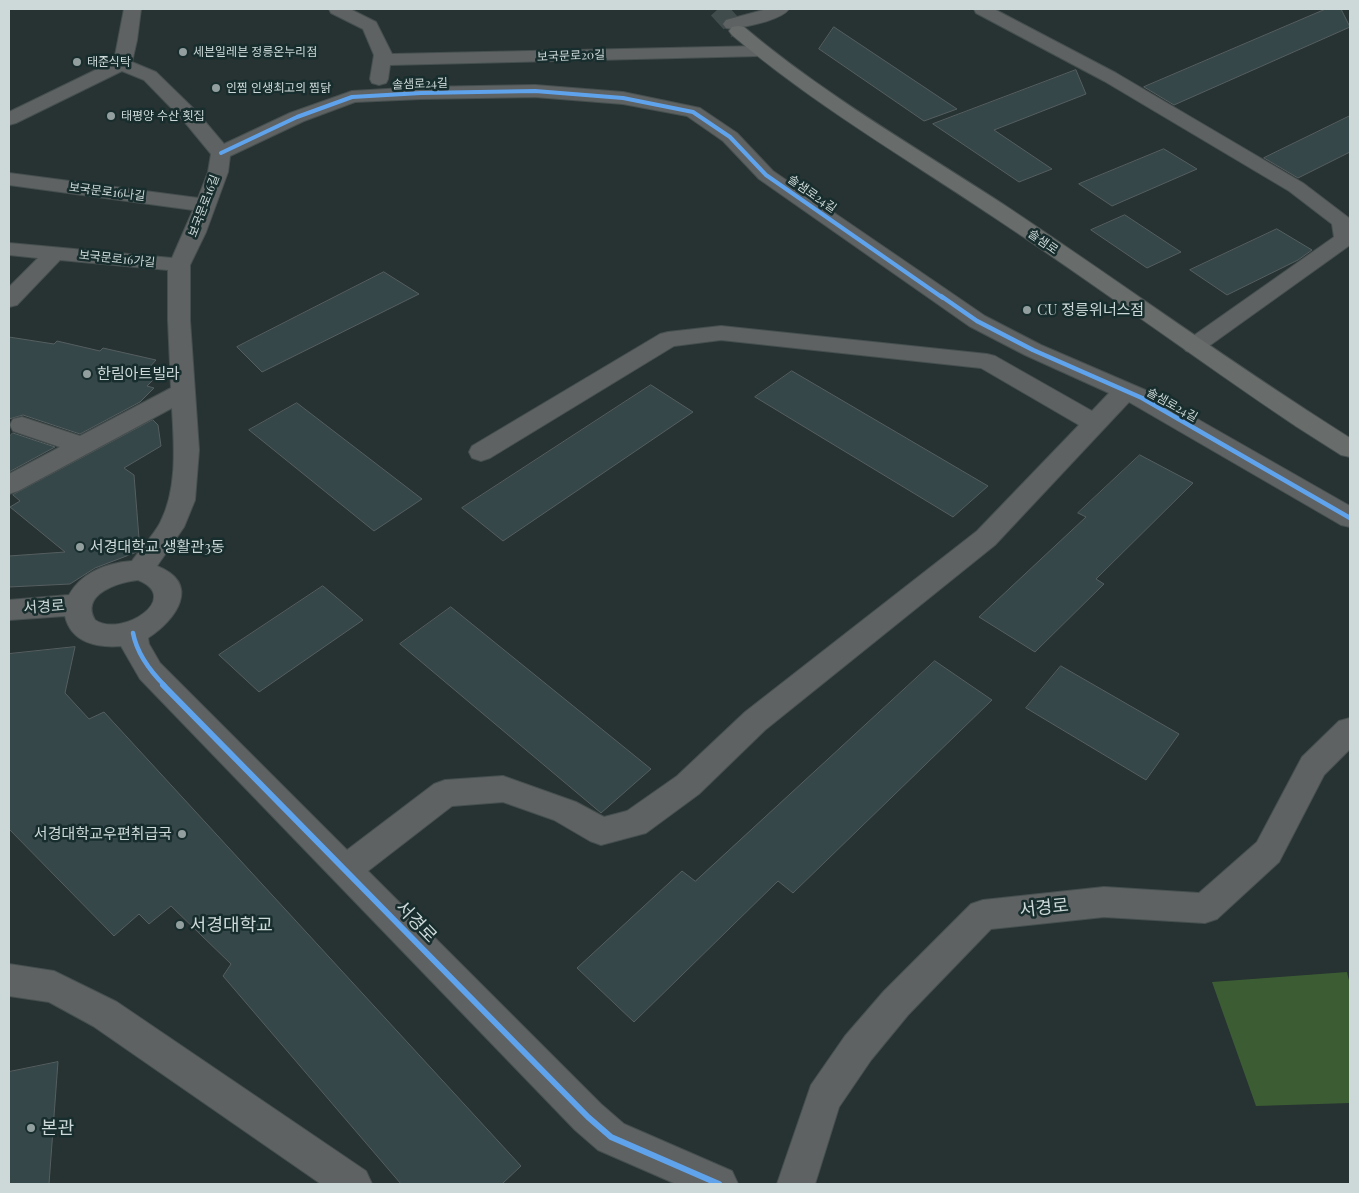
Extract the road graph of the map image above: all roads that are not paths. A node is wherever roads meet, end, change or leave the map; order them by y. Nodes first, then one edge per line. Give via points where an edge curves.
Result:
1 (132, 9) edge
2 (337, 9) edge
3 (780, 9) edge
4 (982, 9) edge
5 (735, 27) joint
6 (760, 51) junction
7 (382, 60) junction
8 (122, 64) junction
9 (352, 97) junction
10 (9, 119) edge
11 (221, 153) junction
12 (9, 179) edge
13 (205, 205) junction
14 (9, 249) edge
15 (55, 253) junction
16 (179, 265) junction
17 (9, 300) edge
18 (1194, 346) junction
19 (1125, 391) junction
20 (183, 392) junction
21 (1094, 424) junction
22 (22, 425) dead end
23 (83, 446) junction
24 (1350, 449) edge
25 (480, 452) dead end
26 (9, 485) edge
27 (1350, 518) edge
28 (140, 570) junction
29 (78, 605) junction
30 (9, 610) edge
31 (134, 633) junction
32 (1350, 730) edge
33 (345, 870) junction
34 (9, 980) edge
35 (353, 1184) edge
36 (719, 1184) edge
37 (796, 1184) edge

1 - 8 street
2 - 7 street via 370,26 383,55
3 - 5 street
4 - 18 street via 1110,77 1279,177 1342,222 1345,239
5 - 6 main road, 솔샘로
6 - 7 street, 보국문로20길
6 - 18 main road, 솔샘로 via 844,114 999,212
7 - 9 street via 379,81
8 - 10 street
8 - 11 street via 150,76
9 - 11 street, 솔샘로24길 via 297,117
9 - 19 street, 솔샘로24길 via 535,91 623,98 693,112 730,137 766,175 977,321
11 - 13 street, 보국문로16길 via 218,172
12 - 13 street, 보국문로16나길
13 - 16 street, 보국문로16길
14 - 15 street, 보국문로16가길
15 - 16 street, 보국문로16가길
15 - 17 street
16 - 20 street, 보국문로16길
18 - 24 main road, 솔샘로
19 - 21 street
19 - 27 street, 솔샘로24길
20 - 23 street
20 - 28 street, 보국문로16길 via 187,450 182,500 171,527
21 - 25 street via 987,361 721,332 668,339
21 - 33 street via 986,538 754,721 688,785 635,823 602,831 565,811 503,789 445,793
22 - 23 street
23 - 26 street
28 - 29 street via 110,575 96,582
28 - 31 street via 163,580 168,600 163,612 153,622
29 - 30 street, 서경로
29 - 31 street via 79,623 86,631 111,637
31 - 33 street, 서경로 via 135,645 150,671
32 - 37 street, 서경로 via 1313,766 1268,852 1205,908 1104,902 983,915 896,1003 858,1048 824,1098
33 - 36 street, 서경로 via 610,1137
34 - 35 street via 54,987 105,1014

